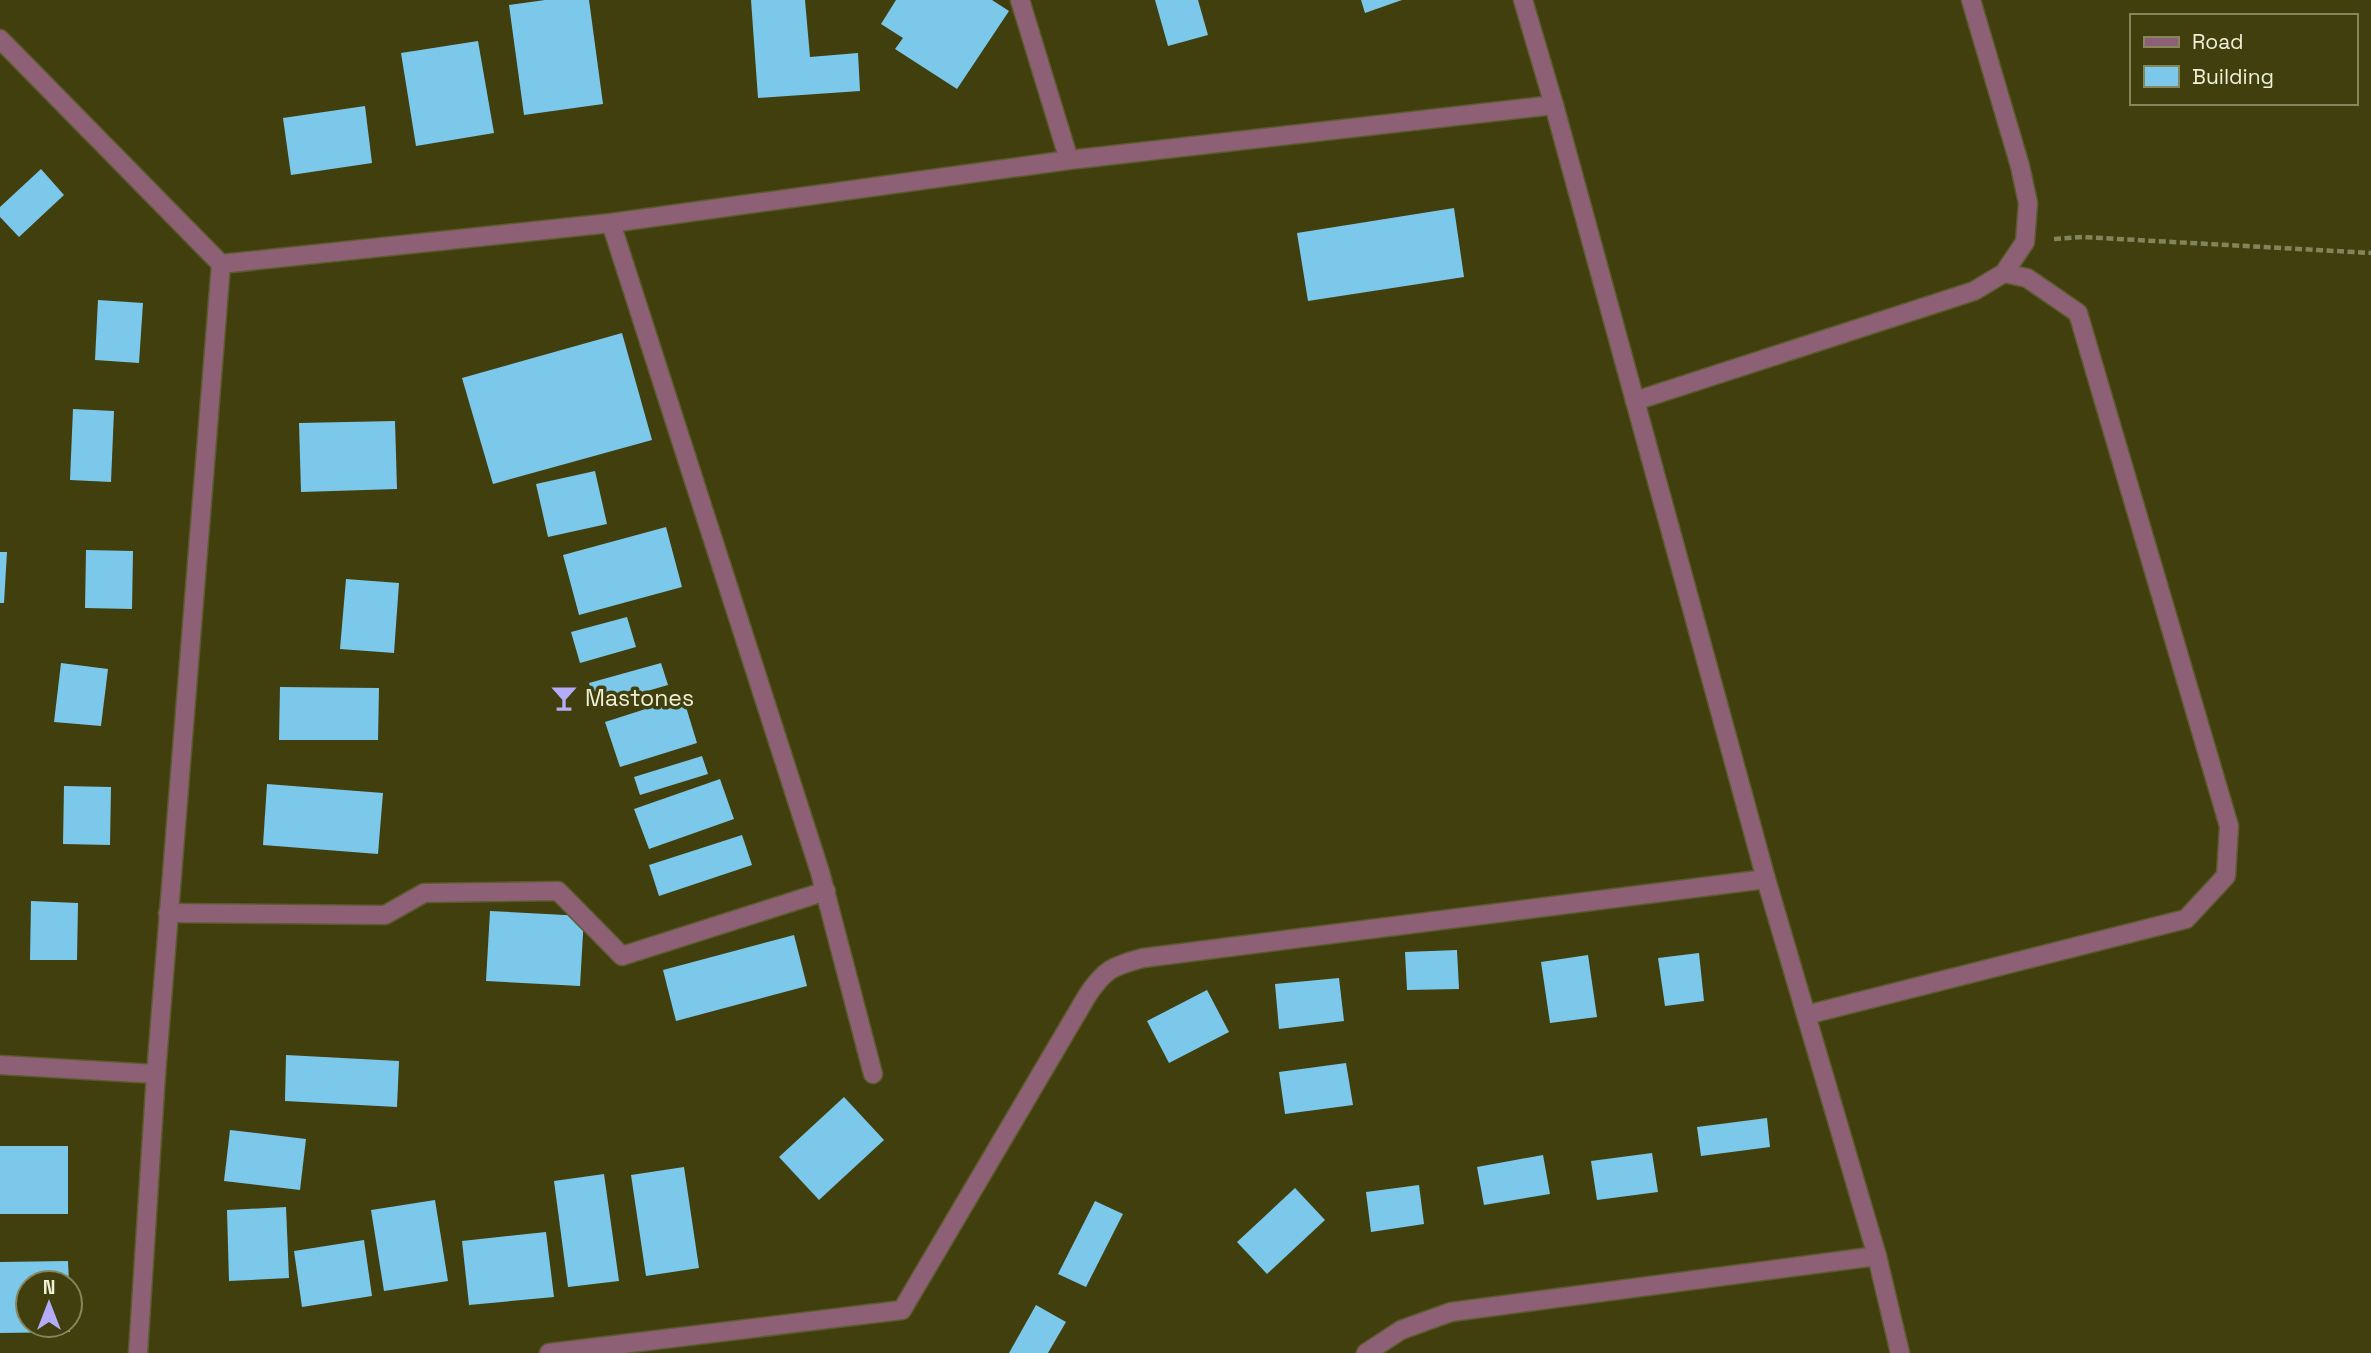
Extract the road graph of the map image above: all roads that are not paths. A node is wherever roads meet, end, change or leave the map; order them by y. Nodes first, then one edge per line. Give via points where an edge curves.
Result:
1 (1020, 0) edge
2 (1523, 0) edge
3 (1971, 0) edge
4 (0, 39) edge
5 (1554, 106) junction
6 (1069, 160) junction
7 (611, 223) junction
8 (221, 264) junction
9 (2004, 273) junction
10 (1635, 401) junction
11 (1766, 879) junction
12 (826, 891) junction
13 (168, 913) junction
14 (1806, 1014) junction
15 (0, 1065) edge
16 (156, 1073) junction
17 (873, 1073) dead end
18 (1877, 1256) junction
19 (138, 1353) edge
20 (549, 1353) edge
21 (1366, 1353) edge
22 (1900, 1353) edge

1 - 6 street
2 - 5 street
3 - 9 street via 2028,203 2025,242
4 - 8 street
5 - 6 street
5 - 10 street
6 - 7 street
7 - 8 street
7 - 12 street
8 - 13 street
9 - 10 street via 1974,290
9 - 14 street via 2027,278 2078,313 2230,826 2226,876 2186,919
10 - 11 street
11 - 14 street
11 - 20 street via 1120,964 1100,976 1087,996 902,1310
12 - 13 street via 622,956 558,891 425,892 385,915
12 - 17 street
13 - 16 street
14 - 18 street
15 - 16 street
16 - 19 street
18 - 21 street via 1451,1312 1401,1330
18 - 22 street

